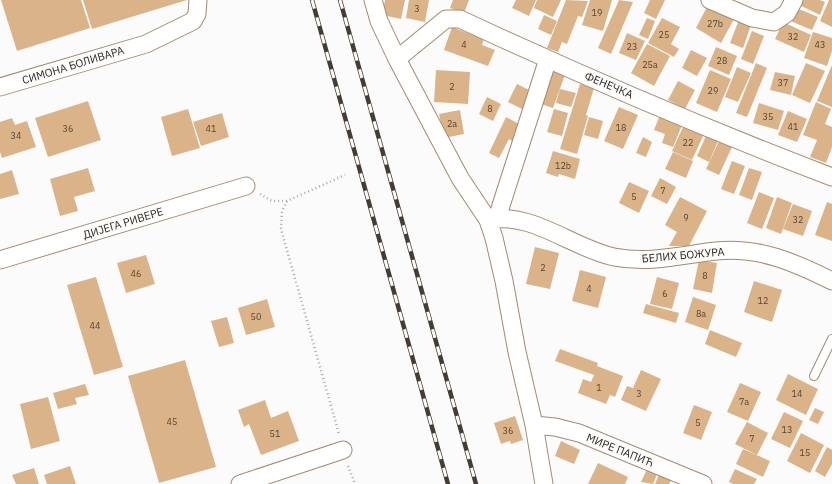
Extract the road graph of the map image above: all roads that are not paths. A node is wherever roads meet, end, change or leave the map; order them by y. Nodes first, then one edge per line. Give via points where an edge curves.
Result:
1 (198, 0) edge
2 (374, 0) edge
3 (710, 0) edge
4 (794, 0) edge
5 (397, 60) junction
6 (548, 60) junction
7 (0, 87) edge
8 (832, 177) edge
9 (246, 186) road end
10 (492, 219) junction
11 (0, 260) edge
12 (832, 281) edge
13 (832, 339) edge
14 (814, 376) dead end
15 (534, 425) junction
16 (343, 450) road end
17 (240, 484) edge
18 (544, 484) edge
19 (703, 484) edge

1 - 7 street, СИМОНА БОЛИВАРА via 197,14 193,21 146,44
2 - 5 street via 379,21
3 - 4 street via 752,18 774,22 787,13
5 - 6 street, ФЕНЕЧКА via 439,24 452,18 460,19
5 - 10 street via 460,178
6 - 8 street, ФЕНЕЧКА
6 - 10 street
9 - 11 street, ДИЈЕГА РИВЕРЕ
10 - 12 street, БЕЛИХ БОЖУРА via 524,222 614,256 634,259 717,251 769,254
10 - 15 street via 517,352
13 - 14 lane
15 - 18 street
15 - 19 street, МИРЕ ПАПИЋ via 579,433
16 - 17 street

